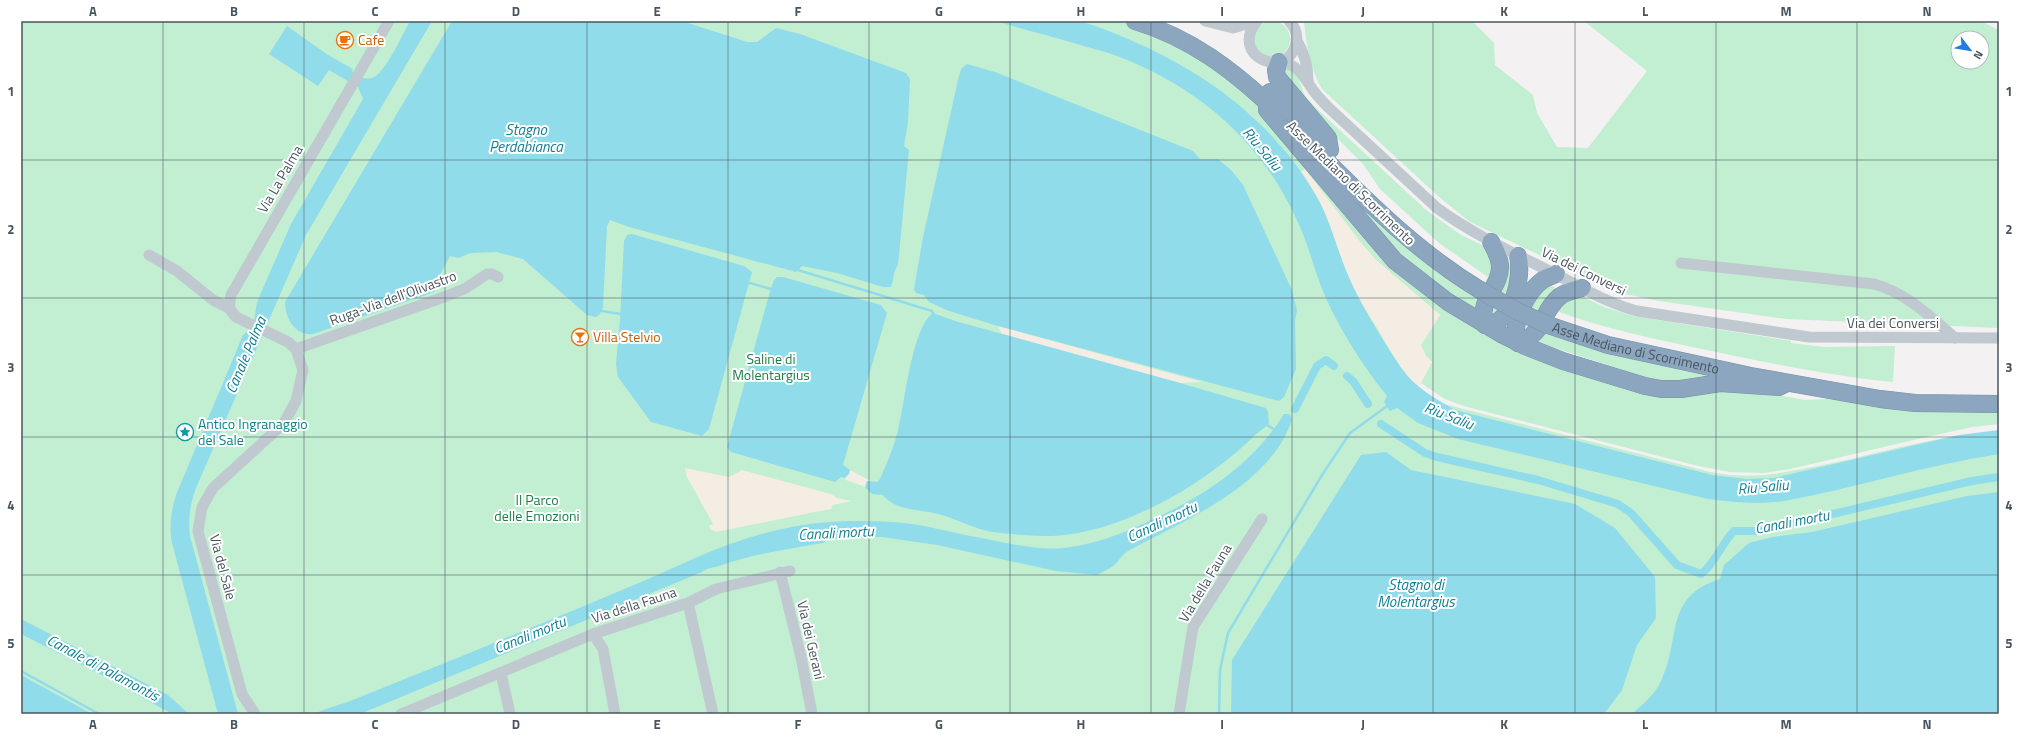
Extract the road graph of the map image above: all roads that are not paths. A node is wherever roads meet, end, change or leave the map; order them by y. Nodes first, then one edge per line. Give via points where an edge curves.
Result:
1 (389, 21) edge
2 (1135, 21) edge
3 (1163, 21) edge
4 (1205, 21) edge
5 (1256, 21) edge
6 (1288, 21) edge
7 (1297, 21) edge
8 (1296, 36) junction
9 (1302, 49) junction
10 (1280, 61) junction
11 (1308, 82) junction
12 (1267, 102) junction
13 (1330, 150) junction
14 (1491, 242) junction
15 (149, 254) dead end
16 (1518, 256) junction
17 (1681, 263) dead end
18 (1556, 274) junction
19 (498, 277) dead end
20 (1483, 286) junction
21 (1582, 288) junction
22 (229, 308) junction
23 (1551, 320) junction
24 (1485, 325) junction
25 (1955, 338) junction
26 (1999, 338) edge
27 (1518, 343) junction
28 (296, 349) junction
29 (1787, 383) junction
30 (1999, 393) edge
31 (1999, 404) edge
32 (1262, 519) dead end
33 (785, 571) joint
34 (688, 603) junction
35 (593, 634) junction
36 (501, 673) junction
37 (406, 713) edge
38 (255, 714) edge
39 (510, 714) edge
40 (615, 714) edge
41 (713, 714) edge
42 (812, 714) edge
43 (1179, 714) edge

1 - 22 street, Via La Palma via 231,295
2 - 12 highway, Asse Mediano di Scorrimento via 1165,32 1212,58 1237,75
3 - 13 highway, Asse Mediano di Scorrimento via 1185,30 1228,55 1254,76
4 - 5 street via 1233,28
5 - 10 street via 1250,32 1250,48 1261,60
6 - 8 street, Via dei Conversi
7 - 8 street
7 - 9 street
8 - 9 street, Via dei Conversi
8 - 10 street via 1291,54
9 - 11 street, Via dei Conversi
10 - 11 street via 1292,64
10 - 13 highway via 1276,70 1277,77 1328,138
11 - 14 street, Via dei Conversi via 1329,108 1437,208
12 - 20 highway, Asse Mediano di Scorrimento via 1411,242 1456,276
12 - 24 highway via 1267,110 1395,260 1448,302
13 - 20 highway, Asse Mediano di Scorrimento via 1417,234
14 - 16 street, Via dei Conversi
14 - 24 highway via 1500,265 1499,274 1485,303 1482,315
15 - 22 street via 213,300
16 - 18 street, Via dei Conversi
16 - 24 highway via 1520,274 1508,309 1493,325
17 - 25 street, Via dei Conversi via 1874,284 1906,298
18 - 21 street, Via dei Conversi
18 - 27 highway via 1545,279 1529,297 1517,321 1515,336
19 - 28 street, Ruga-Via dell'Olivastro via 487,274 473,284 447,296
20 - 23 highway, Asse Mediano di Scorrimento, bridge via 1517,311
21 - 25 street, Via dei Conversi via 1616,305 1638,311 1793,335 1832,338
21 - 27 highway via 1559,297 1535,335
22 - 28 street via 236,316 288,342
23 - 29 highway, Asse Mediano di Scorrimento via 1608,345
23 - 30 highway, Asse Mediano di Scorrimento via 1594,332 1826,381 1915,393
24 - 27 highway
25 - 26 street, Via dei Conversi
27 - 29 highway via 1563,361 1661,389 1681,389 1720,383 1779,387
28 - 38 street, Via del Sale via 303,370 296,401 284,423 213,488 202,507 198,531 242,694
29 - 31 highway, Asse Mediano di Scorrimento via 1880,400
32 - 43 street, Via della Fauna via 1193,627
33 - 34 street, Via della Fauna via 716,590
33 - 42 street, Via dei Gerani
34 - 35 street, Via della Fauna
34 - 41 street
35 - 36 street, Via della Fauna
35 - 40 street via 603,649
36 - 37 street, Via della Fauna
36 - 39 street

